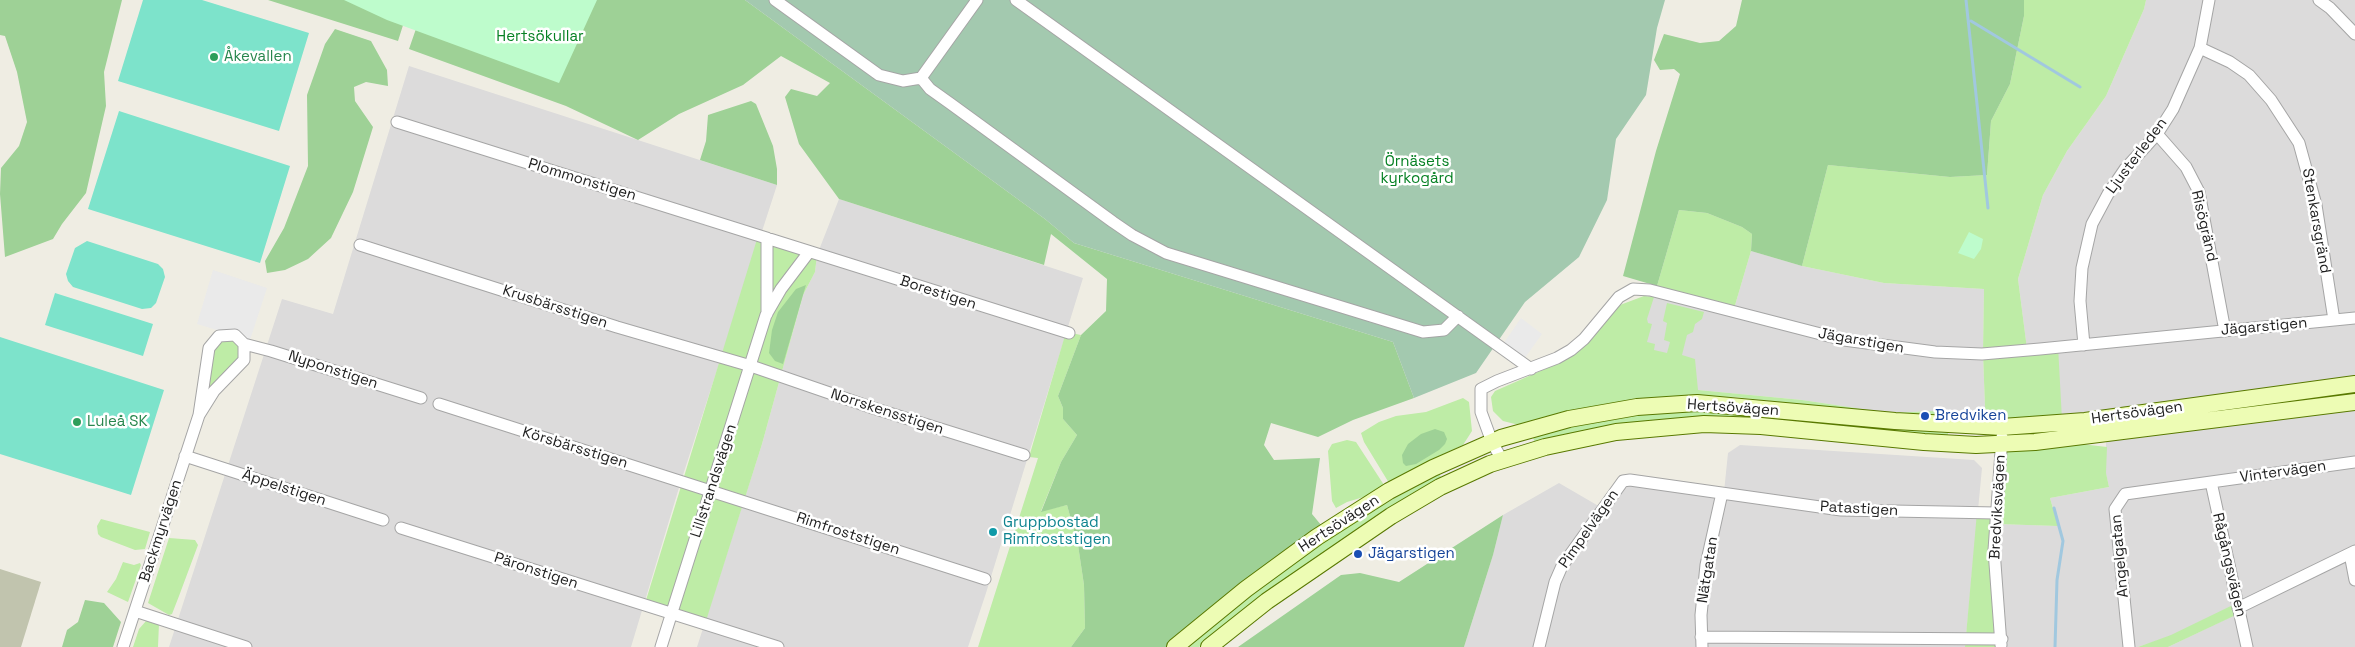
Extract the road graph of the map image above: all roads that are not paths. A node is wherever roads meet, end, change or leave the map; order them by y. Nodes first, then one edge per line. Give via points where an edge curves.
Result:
1 (775, 0) edge
2 (977, 0) edge
3 (1016, 0) edge
4 (2210, 0) edge
5 (2319, 0) edge
6 (2355, 34) edge
7 (2200, 48) junction
8 (922, 78) junction
9 (397, 122) dead end
10 (2157, 134) junction
11 (767, 238) junction
12 (360, 245) dead end
13 (809, 252) junction
14 (766, 315) junction
15 (1458, 316) junction
16 (2355, 318) edge
17 (2334, 320) junction
18 (2225, 331) junction
19 (1069, 333) dead end
20 (244, 344) junction
21 (2084, 345) junction
22 (751, 366) junction
23 (1531, 369) junction
24 (2355, 384) edge
25 (421, 398) dead end
26 (2355, 402) edge
27 (439, 404) dead end
28 (199, 415) junction
29 (2002, 435) junction
30 (1492, 442) junction
31 (1024, 455) dead end
32 (185, 456) junction
33 (1502, 460) junction
34 (2355, 462) edge
35 (2210, 482) junction
36 (711, 490) junction
37 (1722, 493) junction
38 (1996, 513) junction
39 (382, 520) dead end
40 (401, 528) dead end
41 (2352, 553) edge
42 (985, 578) dead end
43 (2355, 580) edge
44 (2238, 608) junction
45 (135, 611) junction
46 (672, 614) junction
47 (1702, 642) edge
48 (2001, 643) edge
49 (124, 647) edge
50 (246, 647) edge
51 (661, 647) edge
52 (778, 647) edge
53 (1175, 647) edge
54 (1210, 647) edge
55 (1540, 647) edge
56 (2128, 647) edge
57 (2247, 647) edge

1 - 8 street via 879,75 902,81
2 - 8 street
3 - 15 street
4 - 7 street, Ljusterleden
5 - 6 street
7 - 10 street, Ljusterleden via 2173,109
7 - 17 street, Stenkarsgränd via 2230,62 2248,75 2271,100 2299,143 2316,205
8 - 15 street via 944,99 1097,211 1166,253 1423,332 1444,330
9 - 11 street, Plommonstigen
10 - 18 street, Risögränd via 2186,167 2199,192
10 - 21 street, Ljusterleden via 2125,169 2092,224 2081,276
11 - 13 street
11 - 14 street, Lillstrandsvägen
12 - 22 street, Krusbärsstigen
13 - 14 street, Lillstrandsvägen
13 - 19 street, Borestigen
14 - 22 street, Lillstrandsvägen
15 - 23 street
16 - 17 street, Jägarstigen
17 - 18 street, Jägarstigen
18 - 21 street, Jägarstigen
20 - 25 street, Nyponstigen
20 - 28 street, Backmyrvägen via 244,360 214,391
20 - 28 street, Backmyrvägen via 228,334 214,340 209,348
21 - 23 street, Jägarstigen via 1982,354 1890,348 1844,340 1650,290 1633,289 1619,297 1571,350
22 - 31 street, Norrskensstigen
22 - 36 street, Lillstrandsvägen
23 - 30 street, Jägarstigen via 1481,389 1481,412
24 - 29 main road, Hertsövägen
26 - 29 main road, Hertsövägen via 2086,437
27 - 36 street, Körsbärsstigen
28 - 32 street, Backmyrvägen
29 - 30 main road, Hertsövägen via 1895,421 1697,403 1636,407 1569,419
29 - 33 main road, Hertsövägen via 1924,442 1761,426 1704,424 1616,432
29 - 38 street, Bredviksvägen
30 - 33 street, Jägarstigen
30 - 53 main road, Hertsövägen via 1390,491 1317,537
32 - 39 street, Äppelstigen
32 - 45 street, Backmyrvägen
33 - 54 main road, Hertsövägen via 1440,487 1390,516 1267,601
34 - 35 street, Vintervägen
35 - 44 street, Rågångsvägen
35 - 56 street, Angelgatan via 2125,494 2115,509
36 - 42 street, Rimfroststigen
36 - 46 street, Lillstrandsvägen
37 - 38 street, Patastigen via 1841,510
37 - 47 street, Nätgatan via 1706,566
37 - 55 street, Pimpelvägen via 1623,481 1562,566 1555,582
38 - 48 street, Bredviksvägen via 1994,550
40 - 46 street, Päronstigen
41 - 43 street
41 - 44 street
44 - 57 street, Rågångsvägen
45 - 49 street, Backmyrvägen
45 - 50 street
46 - 51 street, Lillstrandsvägen
46 - 52 street, Päronstigen
47 - 48 street

